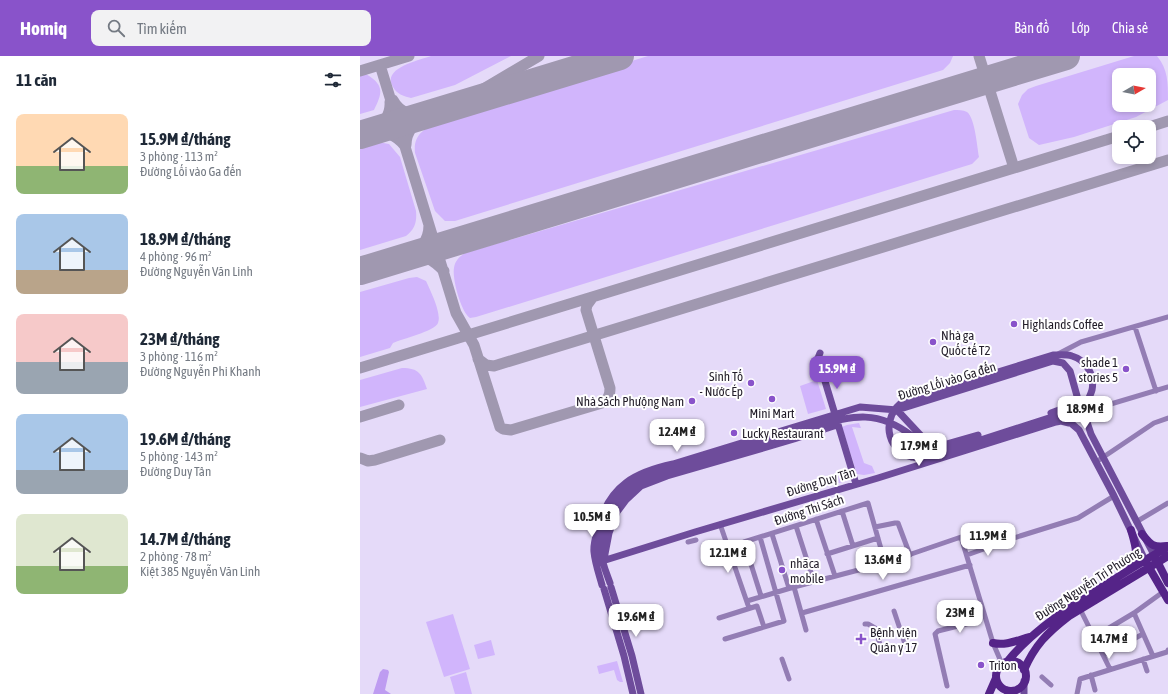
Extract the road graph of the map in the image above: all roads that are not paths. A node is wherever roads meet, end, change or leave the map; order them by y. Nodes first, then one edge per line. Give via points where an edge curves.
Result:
1 (1168, 317) edge
2 (1135, 327) junction
3 (820, 353) dead end
4 (1044, 362) junction
5 (1168, 387) edge
6 (1156, 391) junction
7 (1067, 407) junction
8 (897, 410) junction
9 (1083, 411) junction
10 (834, 414) junction
11 (1168, 418) edge
12 (1069, 422) junction
13 (837, 425) junction
14 (925, 446) junction
15 (1103, 458) junction
16 (932, 461) junction
17 (1096, 462) junction
18 (856, 484) junction
19 (1114, 496) junction
20 (1168, 503) edge
21 (842, 511) junction
22 (816, 519) junction
23 (1136, 522) junction
24 (720, 524) junction
25 (796, 526) junction
26 (874, 527) junction
27 (1131, 530) junction
28 (772, 534) junction
29 (1142, 534) junction
30 (760, 538) junction
31 (878, 538) junction
32 (696, 540) dead end
33 (688, 542) dead end
34 (852, 546) junction
35 (1168, 546) edge
36 (827, 554) junction
37 (910, 555) junction
38 (966, 555) junction
39 (1168, 557) edge
40 (1156, 559) junction
41 (1145, 560) junction
42 (600, 562) junction
43 (885, 563) junction
44 (970, 565) junction
45 (1149, 568) junction
46 (1128, 570) junction
47 (835, 576) junction
48 (1155, 577) junction
49 (1168, 578) edge
50 (1130, 580) junction
51 (814, 582) junction
52 (1168, 583) edge
53 (792, 587) junction
54 (777, 592) junction
55 (1163, 592) junction
56 (762, 596) junction
57 (1168, 600) edge
58 (747, 601) junction
59 (749, 608) junction
60 (1080, 609) junction
61 (894, 611) dead end
62 (802, 613) junction
63 (1134, 614) junction
64 (719, 618) dead end
65 (617, 620) junction
66 (978, 620) dead end
67 (865, 624) dead end
68 (764, 627) junction
69 (806, 630) dead end
70 (1143, 634) junction
71 (1031, 637) junction
72 (1094, 637) junction
73 (725, 639) dead end
74 (993, 643) junction
75 (905, 644) dead end
76 (882, 651) dead end
77 (1168, 653) edge
78 (1103, 655) junction
79 (1153, 656) junction
80 (782, 659) dead end
81 (1143, 659) junction
82 (1004, 663) junction
83 (1110, 669) junction
84 (1024, 670) junction
85 (1147, 671) dead end
86 (1091, 675) junction
87 (1042, 677) dead end
88 (996, 678) junction
89 (789, 679) dead end
90 (1024, 681) junction
91 (1051, 685) dead end
92 (947, 686) dead end
93 (1095, 690) dead end
94 (1007, 693) edge
95 (633, 694) edge
96 (641, 694) edge
97 (989, 694) edge
98 (1024, 694) edge
99 (1077, 694) edge

1 - 2 street
2 - 4 street via 1081,342
2 - 6 street
3 - 10 street via 818,358
4 - 8 street, Đường Lối vào Ga đến
4 - 9 street, Đường Lối vào Ga đến via 1058,362 1067,367
5 - 6 street
6 - 9 street
7 - 9 street via 1074,405
7 - 12 street via 1064,412
7 - 14 street
8 - 10 street, Đường Lối vào Ga đến via 860,407
8 - 14 street via 924,438
9 - 12 street via 1081,422
9 - 12 street via 1092,389 1088,367 1073,356 1053,355 904,401 893,412 889,431 894,445 900,451 917,458 934,455 1055,416
9 - 15 street, Đường Lối vào Ga đến via 1087,426
10 - 13 street
10 - 42 street, Đường Lối vào Ga đến via 654,468 632,478 615,493 602,514 594,546
11 - 15 street via 1154,423
12 - 16 street, Đường Duy Tân via 1056,422
12 - 17 street via 1079,430
13 - 18 street
13 - 42 street via 641,486 617,512
14 - 16 street
14 - 42 street via 897,424 860,417 830,422 642,480 621,495 608,517 600,549
15 - 17 street
15 - 23 street, Đường Lối vào Ga đến
16 - 18 street, Đường Duy Tân
17 - 19 street
18 - 24 street, Đường Duy Tân
19 - 27 street
19 - 38 street via 1078,518
20 - 23 street
21 - 22 street, Đường Thi Sách
21 - 26 street, Đường Thi Sách via 868,502
21 - 34 street
22 - 25 street, Đường Thi Sách
22 - 36 street
23 - 29 street, Đường Lối vào Ga đến
24 - 42 street, Đường Duy Tân
24 - 58 street
25 - 28 street, Đường Thi Sách
25 - 51 street
26 - 31 street
26 - 37 street via 898,524
27 - 41 street
27 - 46 main road via 1136,557
28 - 30 street, Đường Thi Sách
28 - 53 street
29 - 35 main road via 1151,545
29 - 40 street, Đường Lối vào Ga đến
30 - 54 street
30 - 56 street, Đường Thi Sách via 744,542
31 - 34 street
31 - 43 street
32 - 33 street
34 - 36 street
35 - 40 main road, Đường Nguyễn Tri Phương
36 - 47 street
37 - 38 street via 961,537
37 - 43 street
38 - 44 street
39 - 40 main road, Đường Nguyễn Tri Phương
39 - 49 main road via 1165,571
40 - 41 main road, Đường Nguyễn Tri Phương
40 - 45 main road, Đường Nguyễn Tri Phương
40 - 52 main road
41 - 45 main road
41 - 46 main road, Đường Nguyễn Tri Phương
42 - 65 street
43 - 47 street
44 - 62 street
44 - 74 street
45 - 48 main road
45 - 50 main road, Đường Nguyễn Tri Phương
46 - 71 main road, Đường Nguyễn Tri Phương via 1062,612
47 - 51 street
48 - 50 main road via 1144,575
48 - 55 main road
50 - 60 main road, Đường Nguyễn Tri Phương
51 - 53 street
53 - 54 street
53 - 62 street
54 - 56 street
54 - 68 street via 784,621
55 - 57 main road
55 - 63 street
56 - 58 street
58 - 59 street
59 - 64 street
59 - 68 street via 757,606
60 - 72 street
60 - 84 main road, Đường Nguyễn Tri Phương via 1046,635 1035,648
61 - 75 street
62 - 69 street
63 - 70 street
63 - 72 street
65 - 95 street
65 - 96 street via 632,656
66 - 92 street via 935,634
67 - 76 street via 875,628
68 - 73 street
70 - 78 street
70 - 79 street
71 - 74 main road via 1008,644
71 - 82 main road, Đường Nguyễn Tri Phương
72 - 78 street
74 - 82 street
77 - 79 street
78 - 83 street
79 - 81 street
80 - 89 street
81 - 83 street
81 - 85 street
82 - 84 main road via 1016,663
82 - 88 main road via 997,670
83 - 86 street
84 - 90 main road
86 - 93 street
86 - 99 street via 1080,679
87 - 91 street
88 - 94 main road
88 - 97 main road
90 - 94 main road via 1016,690
90 - 98 street

